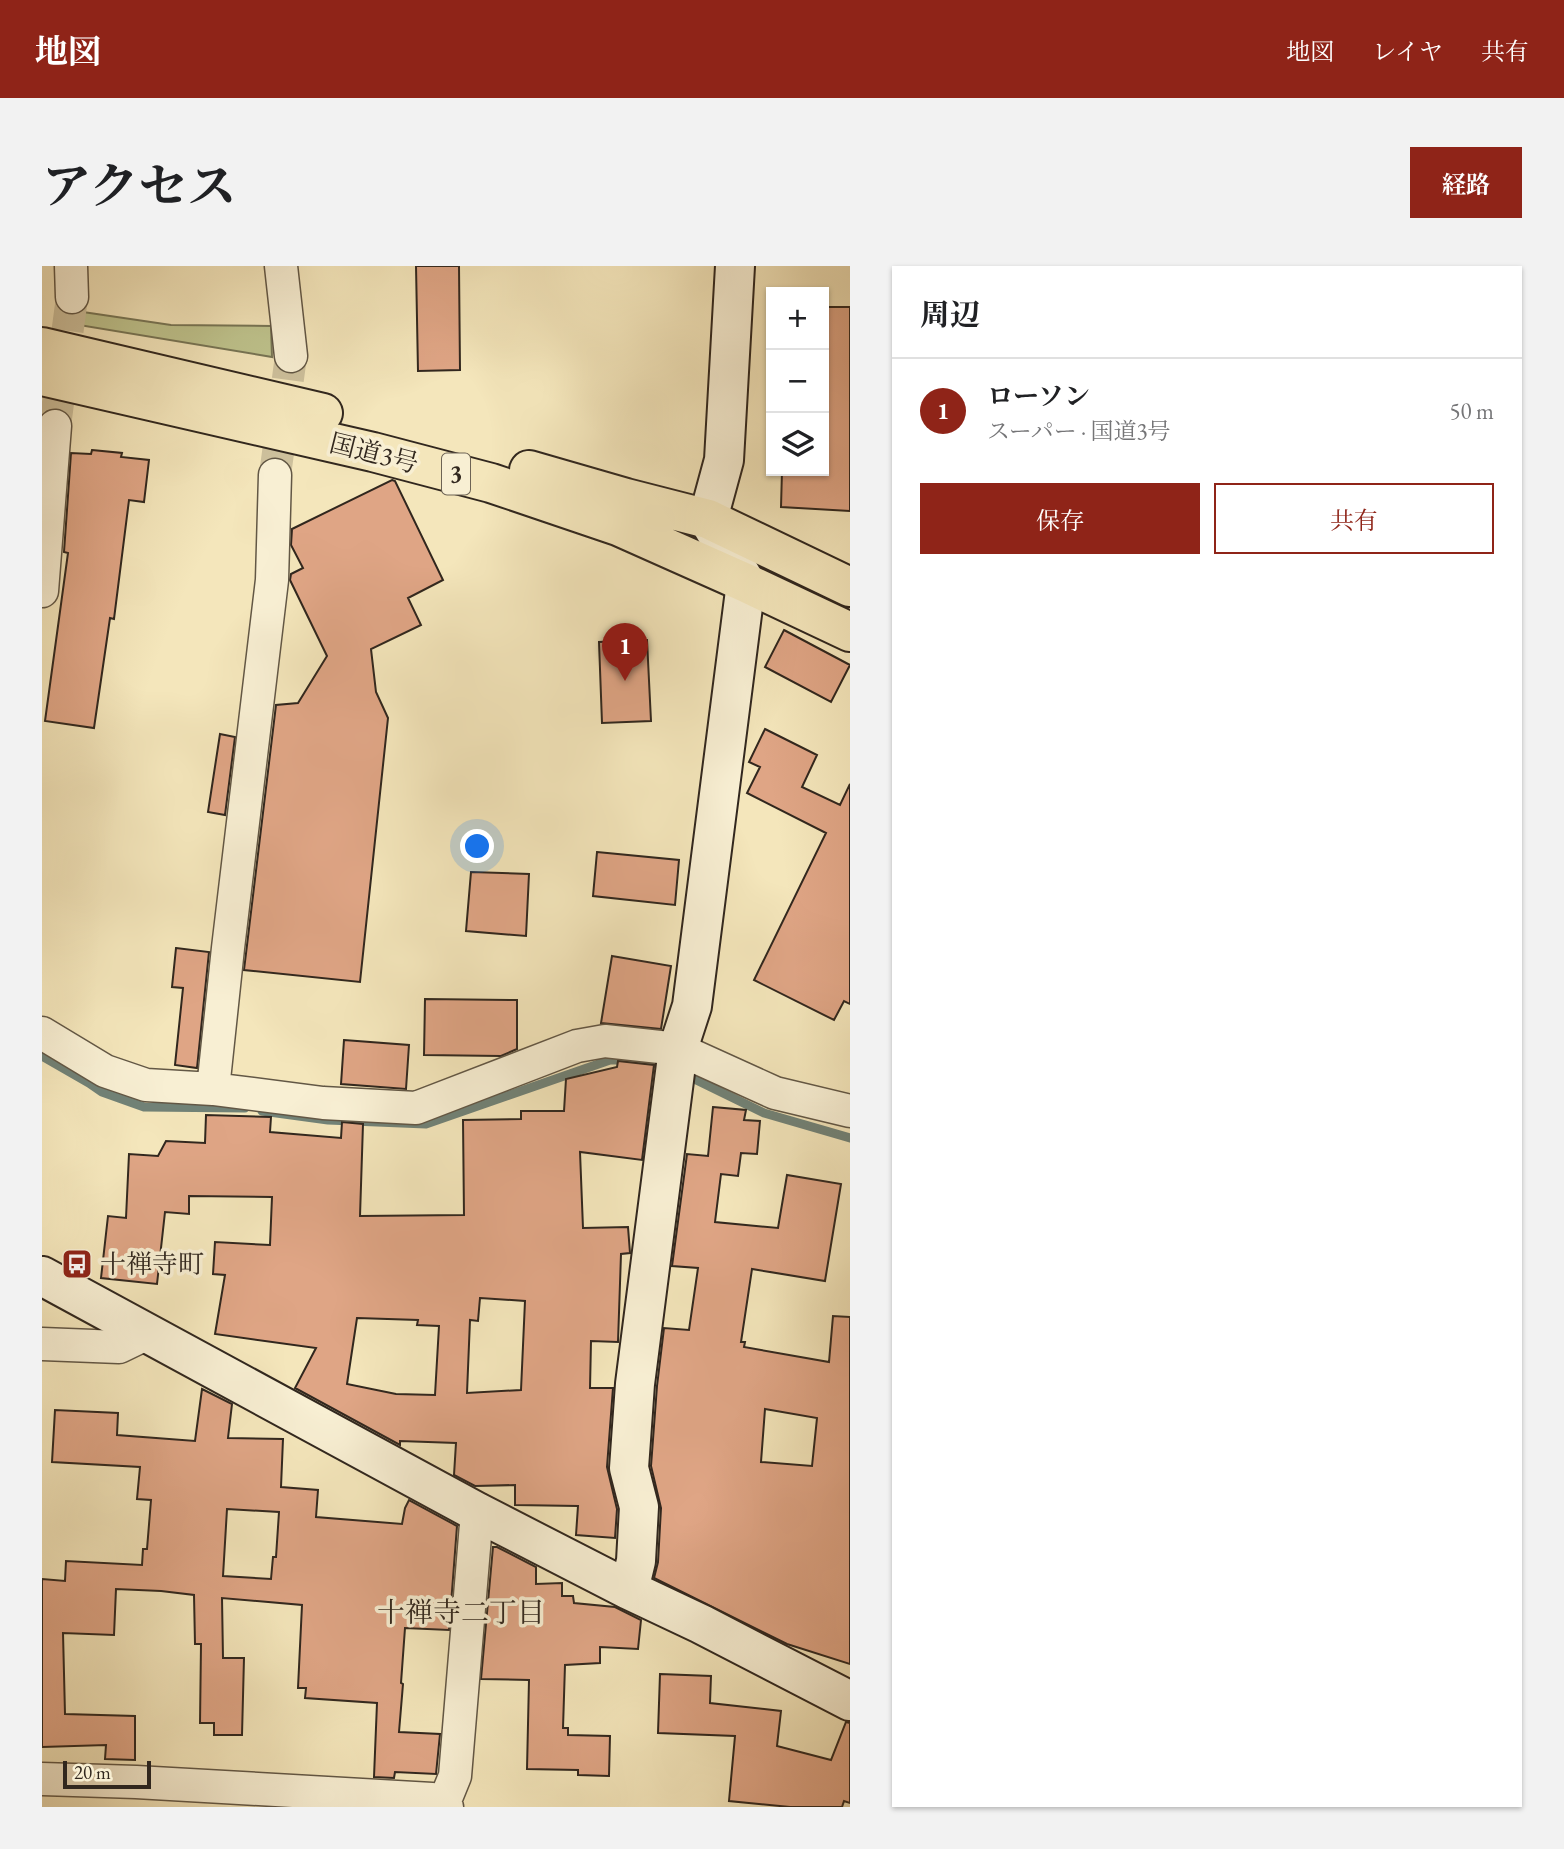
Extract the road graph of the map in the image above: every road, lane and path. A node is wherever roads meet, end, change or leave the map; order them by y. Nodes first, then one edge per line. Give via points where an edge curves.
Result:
1 (281, 266) edge
2 (735, 266) edge
3 (42, 347) edge
4 (291, 356) tunnel mouth
5 (42, 376) edge
6 (55, 426) tunnel mouth
7 (275, 475) tunnel mouth
8 (708, 519) junction
9 (746, 583) junction
10 (850, 587) edge
11 (42, 591) edge
12 (850, 632) edge
13 (42, 1033) edge
14 (678, 1049) junction
15 (213, 1089) junction
16 (850, 1111) edge
17 (42, 1276) edge
18 (148, 1333) junction
19 (42, 1344) edge
20 (477, 1512) junction
21 (629, 1590) junction
22 (850, 1701) edge
23 (42, 1779) edge
24 (262, 1798) edge
25 (445, 1805) edge

1 - 4 street
2 - 8 street via 724,460
3 - 8 highway, 国道3号 / 3 via 383,428
5 - 9 highway, 国道3号 / 3 via 491,483 618,526
6 - 11 street
7 - 15 street via 272,580
8 - 9 street
8 - 10 highway, 国道3号 / 3
9 - 12 highway, 国道3号 / 3
9 - 14 street via 692,1006
13 - 15 street via 105,1071 146,1085
14 - 15 street via 605,1041 578,1046 416,1108 323,1103
14 - 16 street via 775,1093
14 - 21 street via 635,1384 629,1468 639,1507
17 - 18 street
18 - 19 street via 119,1348
18 - 20 street
20 - 21 street
20 - 25 street via 455,1776
21 - 22 street
23 - 24 street via 136,1782
24 - 25 street via 432,1799

